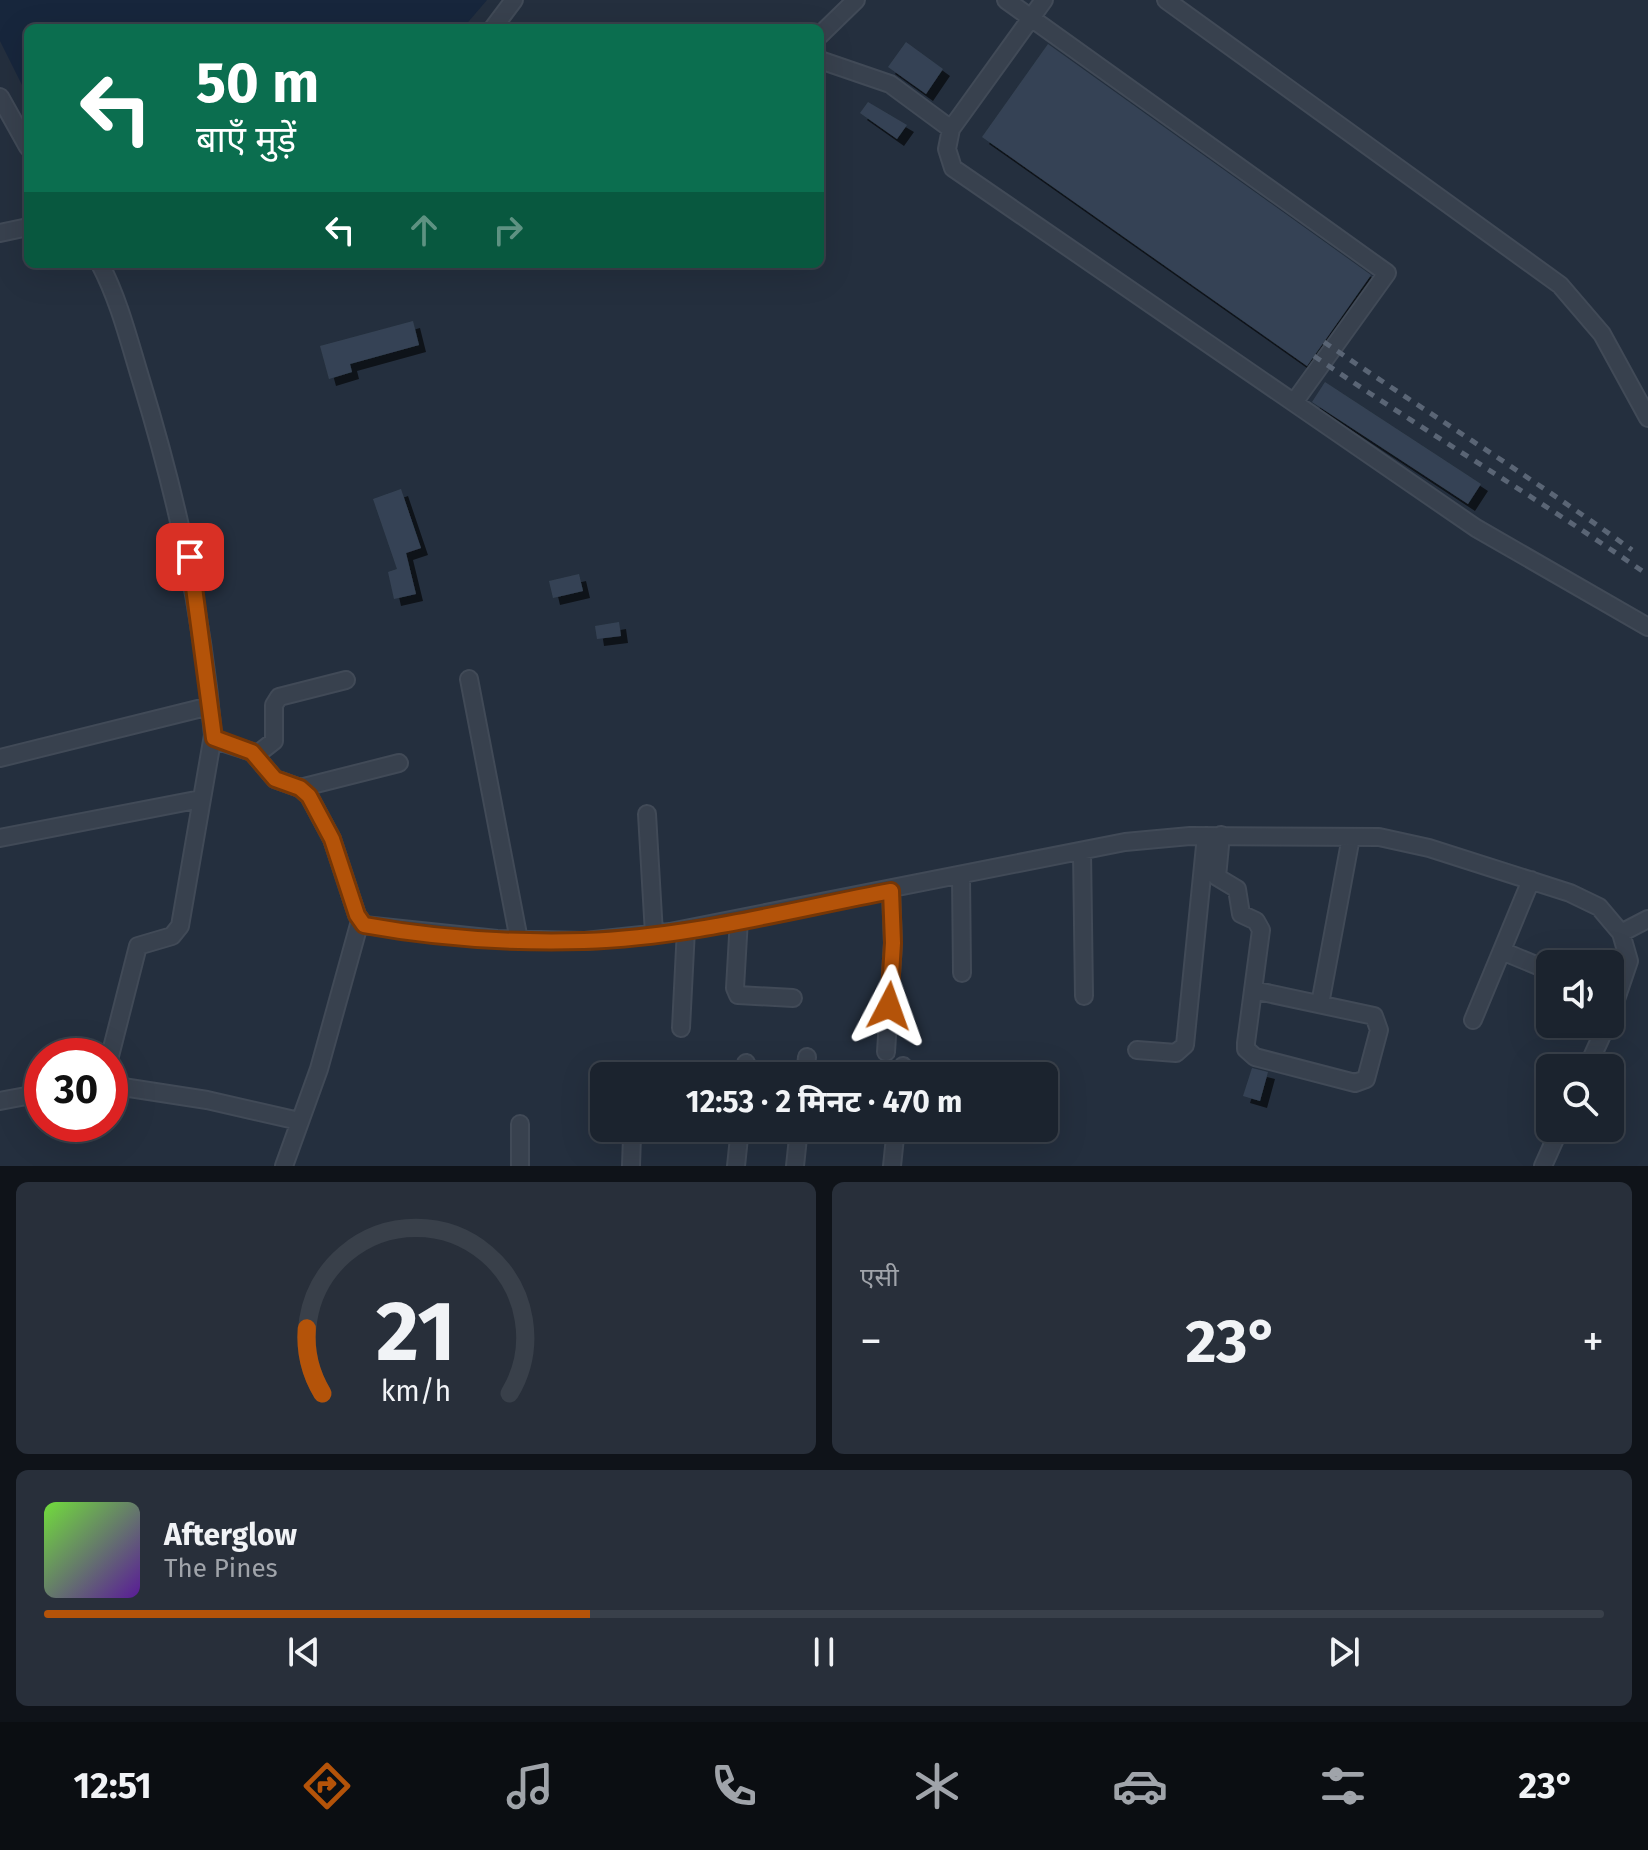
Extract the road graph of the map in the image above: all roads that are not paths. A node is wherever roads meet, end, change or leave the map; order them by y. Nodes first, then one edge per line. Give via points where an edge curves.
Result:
1 (514, 0) edge
2 (856, 0) edge
3 (1006, 0) edge
4 (1044, 0) edge
5 (1166, 0) edge
6 (1030, 19) junction
7 (496, 24) edge
8 (824, 31) edge
9 (824, 61) edge
10 (0, 97) edge
11 (951, 129) junction
12 (24, 140) edge
13 (24, 228) edge
14 (0, 233) edge
15 (102, 268) edge
16 (1295, 401) junction
17 (1648, 418) edge
18 (1648, 627) edge
19 (469, 679) dead end
20 (346, 680) dead end
21 (210, 706) junction
22 (213, 735) junction
23 (256, 755) junction
24 (0, 758) edge
25 (399, 763) dead end
26 (300, 788) junction
27 (201, 799) junction
28 (647, 814) dead end
29 (1214, 835) junction
30 (1351, 837) junction
31 (0, 838) edge
32 (1082, 851) junction
33 (961, 876) junction
34 (1531, 880) junction
35 (891, 891) junction
36 (739, 919) junction
37 (1648, 919) edge
38 (360, 921) junction
39 (686, 929) junction
40 (1621, 933) junction
41 (654, 934) junction
42 (519, 940) junction
43 (1502, 951) junction
44 (1536, 965) edge
45 (962, 973) dead end
46 (1624, 974) edge
47 (1253, 990) junction
48 (1084, 996) dead end
49 (793, 998) dead end
50 (1320, 1004) junction
51 (1473, 1020) dead end
52 (681, 1028) dead end
53 (115, 1038) edge
54 (1137, 1050) dead end
55 (886, 1052) dead end
56 (807, 1057) dead end
57 (806, 1062) edge
58 (128, 1088) edge
59 (24, 1096) edge
60 (0, 1101) edge
61 (299, 1121) junction
62 (520, 1124) dead end
63 (632, 1142) edge
64 (739, 1142) edge
65 (798, 1142) edge
66 (895, 1142) edge
67 (1554, 1142) edge
68 (284, 1166) edge
69 (520, 1166) edge
70 (631, 1166) edge
71 (736, 1166) edge
72 (795, 1166) edge
73 (892, 1166) edge
74 (1543, 1166) edge

1 - 7 street
2 - 8 street
3 - 6 street
4 - 6 street
5 - 17 street via 1560,285 1602,334
6 - 11 street
6 - 16 street via 1387,273
9 - 11 street via 890,84
10 - 12 street
11 - 16 street via 947,149 953,168
13 - 14 street
15 - 21 street via 154,422 190,557
16 - 18 street via 1476,528
19 - 42 street
20 - 23 street via 279,697 274,705 274,741
21 - 22 street
21 - 24 street
22 - 23 street
22 - 27 street
23 - 26 street via 275,779
25 - 26 street
26 - 38 street via 332,839
27 - 31 street
27 - 53 street via 180,926 172,936 138,946
28 - 41 street
29 - 30 street
29 - 32 street
29 - 47 street via 1217,877 1237,889 1241,914 1261,930
29 - 54 street via 1185,1045 1176,1053
30 - 34 street via 1429,848
30 - 50 street
32 - 33 street
32 - 48 street
33 - 35 street
33 - 45 street
34 - 40 street via 1599,907
34 - 43 street
35 - 36 street
35 - 55 street
36 - 39 street
36 - 49 street via 738,995
37 - 40 street
38 - 42 street
38 - 61 street
39 - 41 street
39 - 52 street
40 - 46 street via 1629,961
41 - 42 street
43 - 44 street
43 - 51 street
47 - 50 street
47 - 50 street via 1246,1043 1250,1054 1361,1083 1369,1073 1379,1023 1367,1013
56 - 57 street
58 - 61 street
59 - 60 street
61 - 68 street
62 - 69 street
63 - 70 street
64 - 71 street
65 - 72 street
66 - 73 street
67 - 74 street

